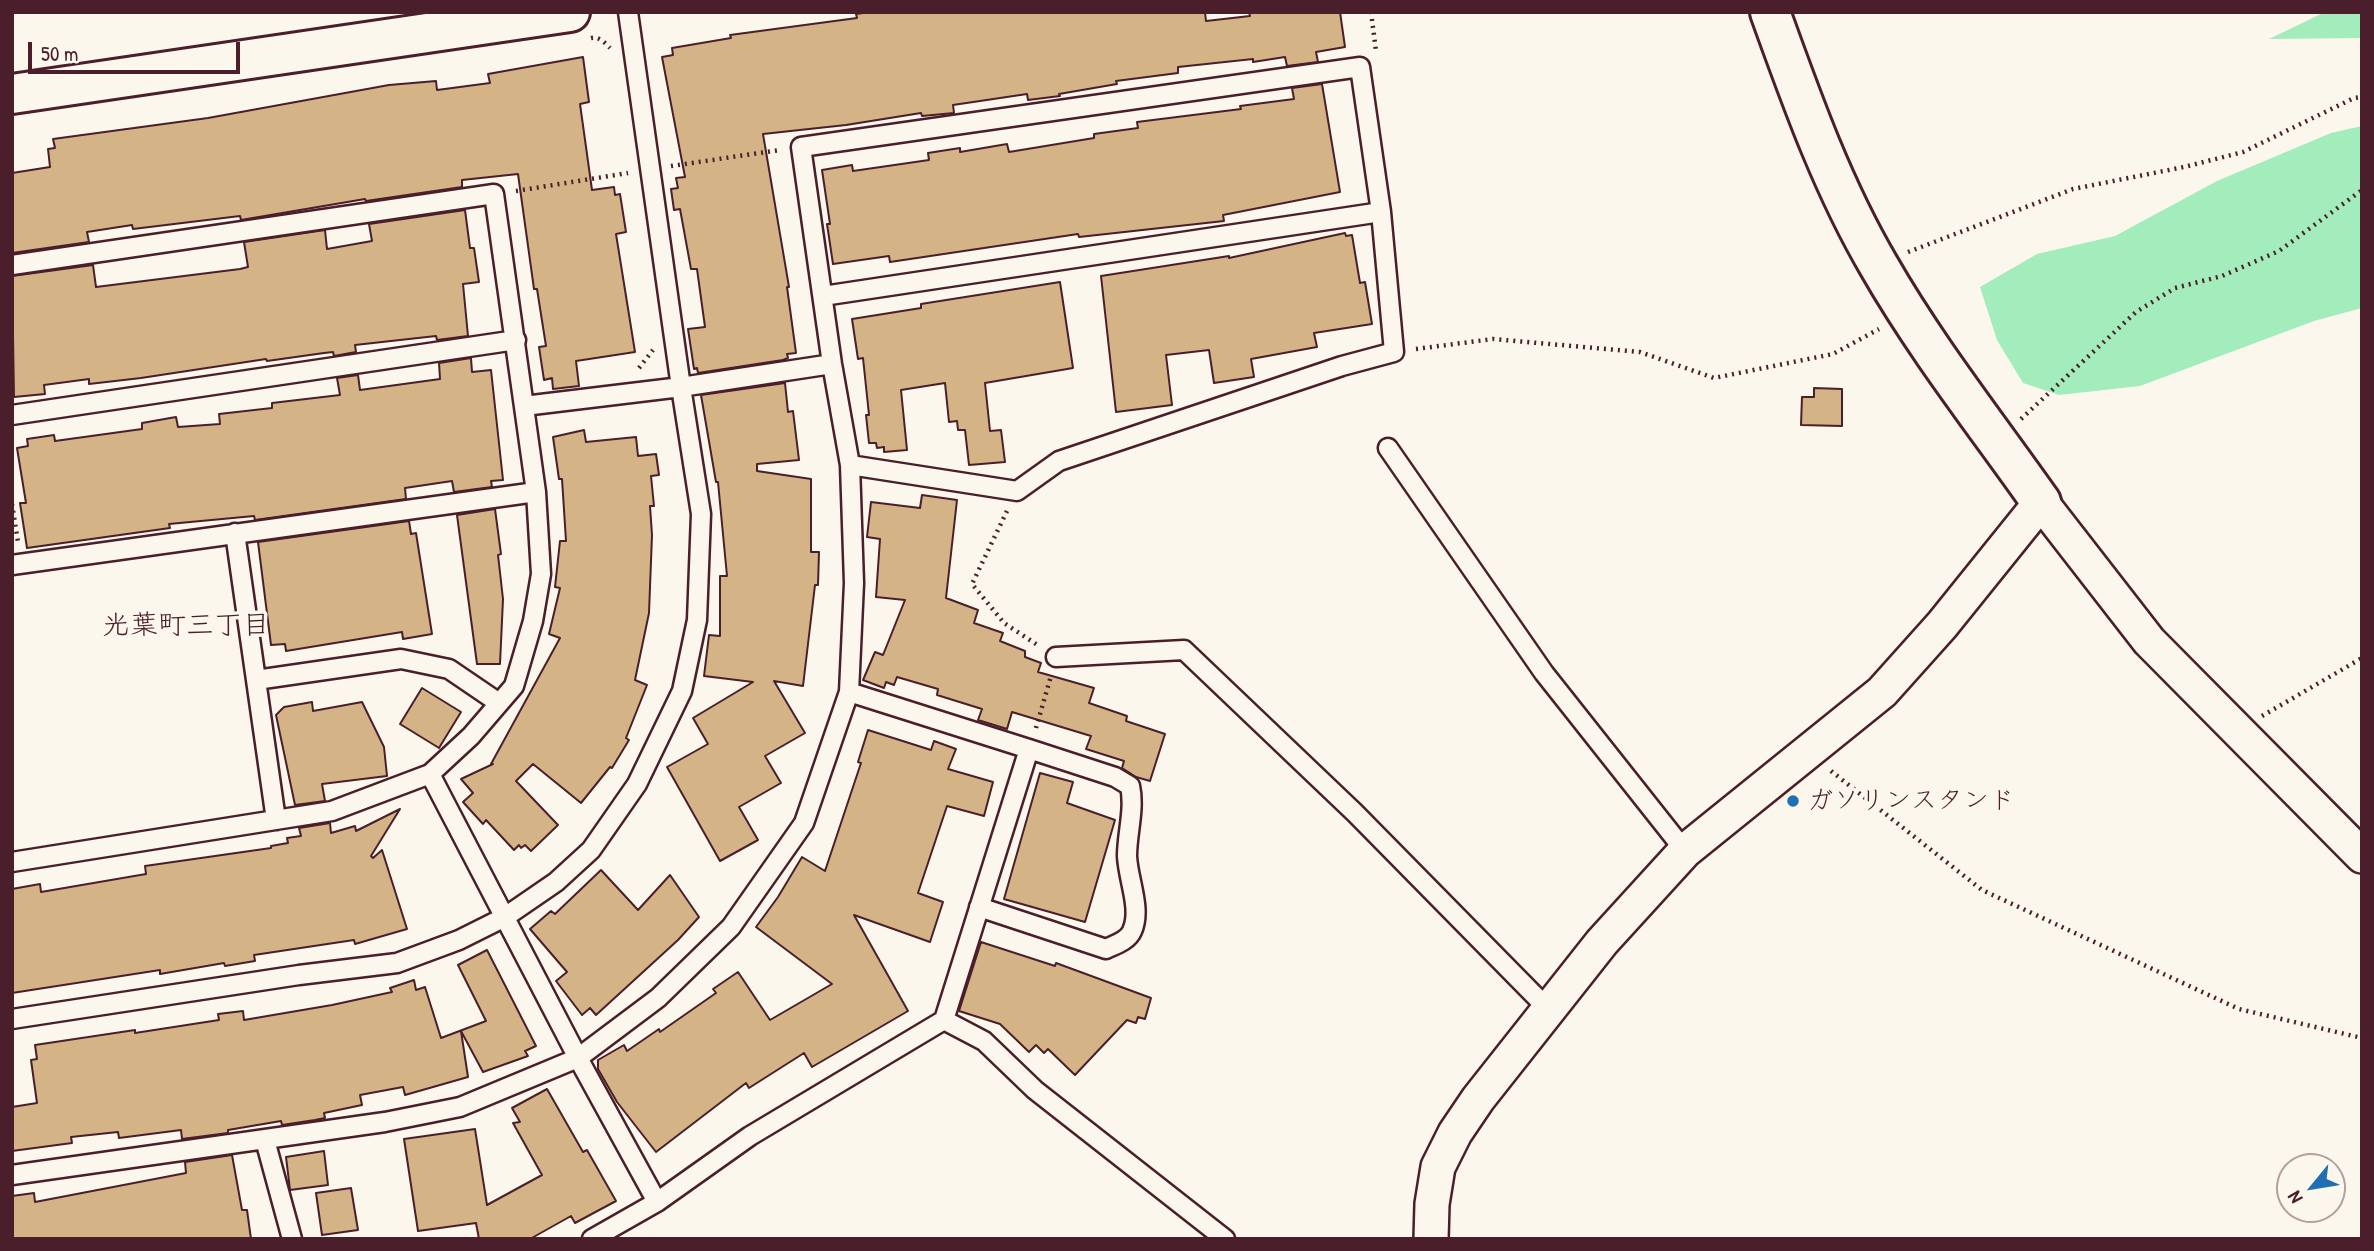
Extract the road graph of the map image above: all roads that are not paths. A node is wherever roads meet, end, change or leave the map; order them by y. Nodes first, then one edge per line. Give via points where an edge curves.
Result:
1 (628, 12) edge
2 (1770, 12) edge
3 (576, 26) edge
4 (12, 94) edge
5 (1381, 212) junction
6 (12, 265) edge
7 (822, 296) junction
8 (516, 340) junction
9 (832, 364) junction
10 (681, 387) junction
11 (524, 406) junction
12 (12, 415) edge
13 (1388, 448) dead end
14 (850, 464) junction
15 (536, 492) junction
16 (2041, 502) junction
17 (235, 533) junction
18 (17, 564) edge
19 (1056, 657) road end
20 (256, 680) junction
21 (849, 692) junction
22 (499, 703) junction
23 (1029, 749) junction
24 (430, 774) junction
25 (276, 820) junction
26 (1685, 851) junction
27 (2362, 856) edge
28 (12, 862) edge
29 (979, 907) junction
30 (505, 917) junction
31 (1549, 1010) junction
32 (12, 1018) edge
33 (944, 1020) junction
34 (578, 1058) junction
35 (265, 1140) junction
36 (12, 1175) edge
37 (657, 1202) junction
38 (292, 1239) edge
39 (592, 1239) edge
40 (1225, 1239) edge
41 (1431, 1239) edge

1 - 10 lane
2 - 16 street via 1835,180 1877,263
3 - 4 street
5 - 7 lane
5 - 7 lane via 1360,67 801,146
5 - 14 lane via 1394,352 1059,461 1017,491
6 - 8 lane via 494,194
7 - 9 lane
8 - 11 lane
8 - 12 lane
9 - 10 lane
9 - 14 lane
10 - 11 lane
10 - 30 lane via 701,514 697,620 682,691 638,784 591,850 556,882
11 - 15 lane
13 - 26 lane via 1544,673
14 - 21 lane via 854,583
15 - 17 lane
15 - 22 lane via 541,574 533,621 514,686
16 - 26 street via 1882,692
16 - 27 street via 2149,641
17 - 18 lane
17 - 20 lane
19 - 31 lane via 1184,650 1355,813
20 - 22 lane via 401,659 449,669
20 - 25 lane
21 - 23 lane
21 - 34 lane via 804,824 731,927 658,998
22 - 24 lane
23 - 29 lane
23 - 29 lane via 1130,786 1127,857 1136,916 1132,934 1105,949
24 - 25 lane via 332,811
24 - 30 lane
25 - 28 lane
26 - 31 street via 1602,942
29 - 33 lane
30 - 32 lane via 397,963
30 - 34 lane
31 - 41 street via 1455,1133 1438,1167
33 - 37 lane via 750,1136
33 - 40 lane via 984,1041 1035,1090
34 - 35 lane via 460,1107
34 - 37 lane
35 - 36 lane
35 - 38 lane
37 - 39 lane

